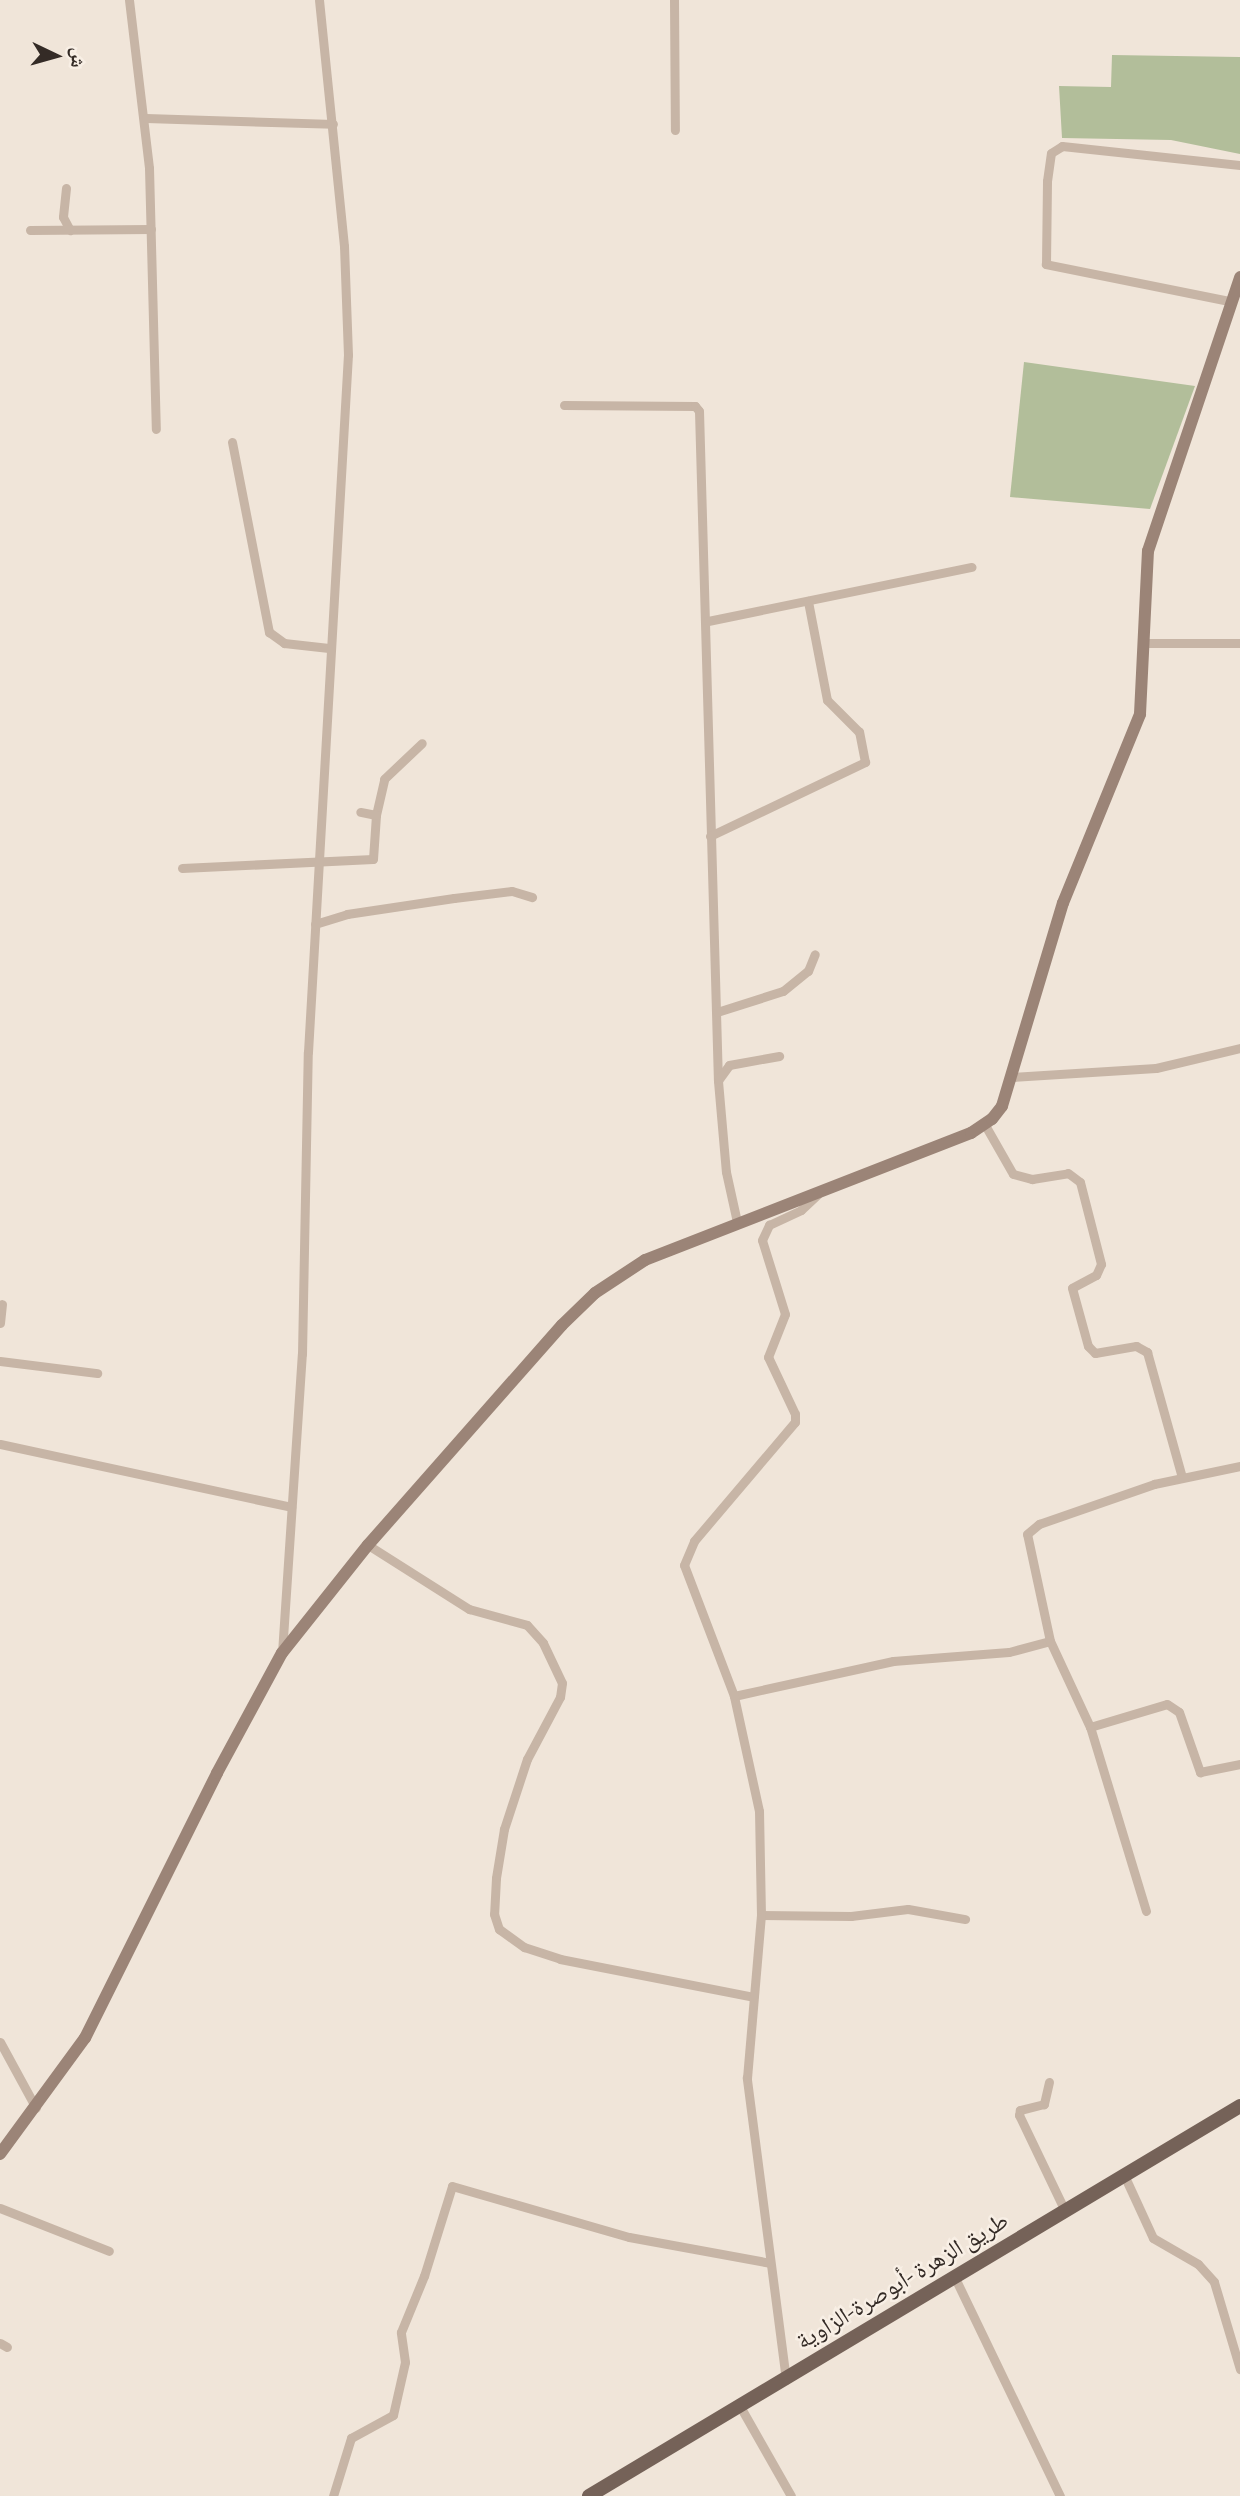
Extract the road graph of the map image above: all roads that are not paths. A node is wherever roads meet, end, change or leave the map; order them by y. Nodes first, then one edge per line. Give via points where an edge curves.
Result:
1 (129, 0) edge
2 (318, 0) edge
3 (674, 0) edge
4 (146, 118) junction
5 (333, 124) junction
6 (675, 130) dead end
7 (1240, 165) edge
8 (66, 188) dead end
9 (151, 229) junction
10 (30, 230) dead end
11 (72, 230) junction
12 (1240, 277) edge
13 (1229, 301) junction
14 (564, 405) dead end
15 (156, 429) dead end
16 (232, 442) dead end
17 (972, 567) dead end
18 (808, 601) junction
19 (708, 621) junction
20 (1144, 643) junction
21 (1240, 643) edge
22 (329, 648) junction
23 (422, 743) dead end
24 (360, 812) dead end
25 (376, 815) junction
26 (710, 836) junction
27 (319, 860) junction
28 (182, 869) dead end
29 (532, 897) dead end
30 (315, 924) junction
31 (815, 954) dead end
32 (717, 1012) junction
33 (1240, 1048) edge
34 (779, 1056) dead end
35 (1013, 1077) junction
36 (719, 1081) junction
37 (985, 1125) junction
38 (822, 1190) junction
39 (737, 1223) junction
40 (2, 1304) dead end
41 (0, 1323) edge
42 (0, 1361) edge
43 (97, 1373) dead end
44 (0, 1444) edge
45 (1240, 1466) edge
46 (1182, 1477) junction
47 (291, 1507) junction
48 (368, 1545) junction
49 (1050, 1642) junction
50 (282, 1653) junction
51 (734, 1696) junction
52 (1090, 1727) junction
53 (1240, 1764) edge
54 (1146, 1911) dead end
55 (761, 1915) junction
56 (965, 1919) dead end
57 (753, 1997) junction
58 (0, 2042) edge
59 (1049, 2082) dead end
60 (1240, 2106) edge
61 (36, 2108) junction
62 (0, 2154) edge
63 (1124, 2175) junction
64 (0, 2208) edge
65 (1064, 2210) junction
66 (109, 2251) dead end
67 (770, 2263) junction
68 (955, 2278) junction
69 (1240, 2369) edge
70 (786, 2380) junction
71 (741, 2408) junction
72 (333, 2496) edge
73 (589, 2496) edge
74 (791, 2496) edge
75 (1060, 2496) edge

1 - 4 street
2 - 5 street
3 - 6 street
4 - 5 street
4 - 9 street
5 - 22 street via 348,355
7 - 13 street via 1062,146 1051,153 1047,181 1046,264
8 - 11 street via 64,225
9 - 11 street
9 - 15 street
10 - 11 street
12 - 13 main road
13 - 20 main road via 1148,551
14 - 19 street via 698,408
16 - 22 street via 269,632 284,643
17 - 18 street
18 - 19 street
18 - 26 street via 827,700 859,732 865,762
19 - 26 street
20 - 21 street
20 - 35 main road via 1140,714 1063,903
22 - 27 street
23 - 25 street via 384,779
24 - 25 street
25 - 27 street via 373,859
26 - 32 street
27 - 28 street
27 - 30 street
29 - 30 street via 512,891 454,898 347,914
30 - 47 street via 303,1327
31 - 32 street via 808,971 783,991
32 - 36 street
33 - 35 street via 1156,1068
34 - 36 street via 729,1065
35 - 37 main road via 1003,1106
36 - 39 street via 726,1172
37 - 38 main road
37 - 46 street via 1013,1174 1032,1179 1068,1172 1080,1182 1101,1264 1096,1275 1072,1288 1088,1346 1096,1353 1136,1346 1147,1352
38 - 39 main road
38 - 51 street via 801,1210 769,1225 762,1240 785,1314 770,1349 769,1365 792,1406 795,1422 686,1553 687,1576
39 - 48 main road via 645,1260 595,1293
40 - 41 street
42 - 43 street
44 - 47 street
45 - 46 street
46 - 49 street via 1031,1528 1027,1543
47 - 50 street
48 - 50 main road
48 - 57 street via 469,1609 527,1625 543,1643 562,1683 560,1697 527,1759 504,1829 494,1914 499,1929 508,1939 559,1959
49 - 51 street via 1009,1652 893,1661
49 - 52 street
50 - 61 main road via 85,2038
51 - 55 street via 759,1811
52 - 53 street via 1167,1704 1179,1712 1200,1772
52 - 54 street
55 - 56 street via 851,1916 908,1909
55 - 57 street
57 - 67 street via 747,2078
58 - 61 street
59 - 65 street via 1044,2104 1020,2110 1019,2115
60 - 63 main road, طريق الزهرة -أبوصرة-الزاوية
61 - 62 main road
63 - 65 main road, طريق الزهرة -أبوصرة-الزاوية
63 - 69 street via 1153,2238 1198,2264 1214,2282
64 - 66 street
65 - 68 main road, طريق الزهرة -أبوصرة-الزاوية
67 - 70 street
67 - 72 street via 629,2237 452,2186 401,2332 405,2362 393,2415 351,2438
68 - 70 main road, طريق الزهرة -أبوصرة-الزاوية
68 - 75 street
70 - 71 main road, طريق الزهرة -أبوصرة-الزاوية
71 - 73 main road, طريق الزهرة -أبوصرة-الزاوية
71 - 74 street

